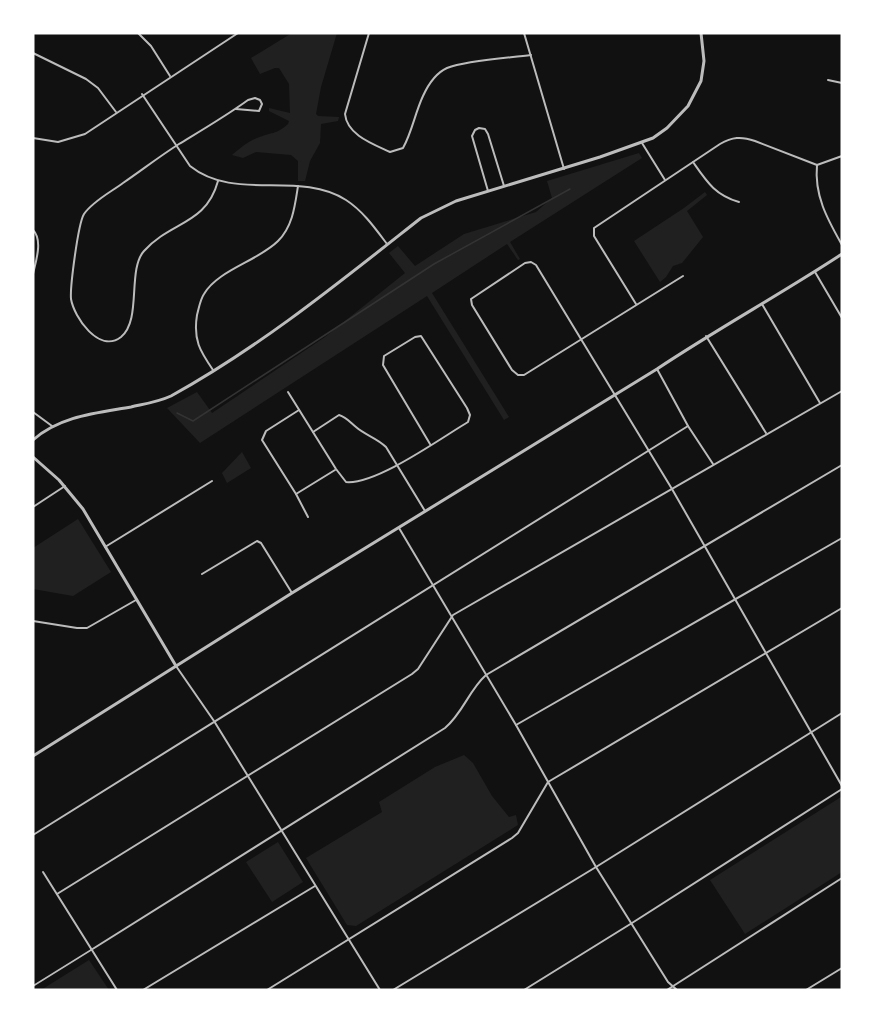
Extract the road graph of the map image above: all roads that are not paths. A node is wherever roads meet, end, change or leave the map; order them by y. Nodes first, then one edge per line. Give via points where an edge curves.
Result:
1 (138, 33) edge
2 (237, 33) edge
3 (369, 33) edge
4 (524, 33) edge
5 (701, 33) edge
6 (33, 53) edge
7 (531, 55) junction
8 (170, 76) junction
9 (828, 80) dead end
10 (842, 83) edge
11 (142, 94) junction
12 (237, 109) junction
13 (116, 112) junction
14 (33, 138) edge
15 (642, 143) junction
16 (176, 146) junction
17 (842, 156) edge
18 (693, 162) junction
19 (817, 165) junction
20 (564, 169) junction
21 (665, 180) junction
22 (218, 181) junction
23 (298, 185) junction
24 (504, 186) junction
25 (488, 191) junction
26 (739, 202) dead end
27 (33, 230) edge
28 (388, 244) junction
29 (842, 245) edge
30 (842, 254) edge
31 (815, 272) junction
32 (33, 274) edge
33 (683, 276) dead end
34 (636, 304) junction
35 (762, 304) junction
36 (842, 318) edge
37 (706, 336) junction
38 (581, 338) junction
39 (657, 369) junction
40 (213, 370) junction
41 (842, 391) edge
42 (288, 392) dead end
43 (616, 395) junction
44 (820, 404) junction
45 (299, 410) junction
46 (33, 412) edge
47 (52, 426) junction
48 (688, 426) junction
49 (313, 432) junction
50 (766, 434) junction
51 (33, 440) edge
52 (430, 444) junction
53 (649, 450) junction
54 (33, 457) edge
55 (713, 464) junction
56 (842, 465) edge
57 (395, 466) junction
58 (336, 469) junction
59 (212, 481) dead end
60 (65, 486) junction
61 (672, 489) junction
62 (296, 494) junction
63 (33, 507) edge
64 (425, 511) junction
65 (308, 517) dead end
66 (399, 528) junction
67 (842, 538) edge
68 (704, 545) junction
69 (105, 547) junction
70 (202, 574) dead end
71 (434, 585) junction
72 (292, 593) junction
73 (736, 598) junction
74 (136, 600) junction
75 (842, 608) edge
76 (453, 615) junction
77 (33, 621) edge
78 (766, 653) junction
79 (176, 666) junction
80 (486, 675) junction
81 (842, 713) edge
82 (214, 721) junction
83 (516, 725) junction
84 (812, 732) junction
85 (33, 756) edge
86 (248, 775) junction
87 (548, 782) junction
88 (842, 787) edge
89 (281, 831) junction
90 (33, 835) edge
91 (596, 867) junction
92 (43, 872) dead end
93 (842, 878) edge
94 (315, 886) junction
95 (57, 894) junction
96 (632, 923) junction
97 (349, 939) junction
98 (92, 950) junction
99 (842, 968) edge
100 (33, 986) edge
101 (673, 986) junction
102 (117, 990) edge
103 (143, 990) edge
104 (267, 990) edge
105 (380, 990) edge
106 (393, 990) edge
107 (524, 990) edge
108 (667, 990) edge
109 (677, 990) edge
110 (806, 990) edge

1 - 8 street
2 - 8 street
3 - 7 street via 346,122 370,143 390,152 403,148 423,96 437,75 447,68
4 - 7 street
5 - 15 street via 701,81 688,106 667,128
6 - 13 street via 86,79
7 - 20 street
8 - 11 street
9 - 10 street
11 - 13 street
11 - 16 street
12 - 12 street via 255,98 262,104 259,111
12 - 16 street
13 - 14 street via 67,141
15 - 20 street
15 - 21 street
16 - 22 street via 190,166
16 - 22 street via 83,215 71,296 75,311 93,335 107,341 122,336 130,321 141,254 207,206
17 - 19 street
18 - 19 street via 740,137
18 - 21 street
18 - 26 street via 716,191
19 - 29 street via 822,207
20 - 24 street
21 - 34 street via 594,228 594,236
22 - 23 street
23 - 28 street via 344,199
23 - 40 street via 289,225 278,241 204,292 196,321 196,339 199,351
24 - 25 street
24 - 25 street via 488,134 479,128 472,136
25 - 28 street via 436,210
27 - 32 street via 39,241
28 - 40 street
30 - 31 street
31 - 35 street
31 - 36 street
33 - 34 street
34 - 38 street
35 - 37 street
35 - 44 street
37 - 39 street
37 - 50 street
38 - 38 street via 531,262 471,299 518,375 524,375
38 - 43 street
39 - 43 street
39 - 48 street
40 - 47 street via 152,403 95,413
41 - 44 street
42 - 45 street
43 - 53 street
43 - 64 street
44 - 50 street
45 - 49 street
45 - 62 street via 266,431 262,440
46 - 47 street
47 - 51 street
48 - 53 street
48 - 55 street
49 - 57 street via 339,415 344,416 357,429 380,441
49 - 58 street
50 - 55 street
52 - 52 street via 468,422 470,415 421,336 384,356 383,365
52 - 57 street
53 - 61 street
53 - 71 street
54 - 60 street
55 - 61 street
56 - 68 street
57 - 58 street via 349,483
57 - 64 street
58 - 62 street
59 - 69 street
60 - 63 street
60 - 69 street
61 - 68 street
61 - 76 street
62 - 65 street
64 - 66 street
66 - 71 street
66 - 72 street
67 - 73 street
68 - 73 street
68 - 80 street
69 - 74 street
70 - 72 street via 257,541
71 - 76 street
71 - 82 street
72 - 79 street
73 - 78 street
73 - 83 street
74 - 77 street via 87,628
74 - 79 street
75 - 78 street
76 - 80 street
76 - 86 street via 412,674
78 - 84 street
78 - 87 street
79 - 82 street
79 - 85 street
80 - 83 street
80 - 89 street via 445,728
81 - 84 street
82 - 86 street
82 - 90 street
83 - 87 street
84 - 88 street
84 - 91 street
86 - 89 street
86 - 95 street
87 - 91 street
87 - 97 street via 512,838
88 - 96 street
89 - 94 street
89 - 98 street
91 - 96 street
91 - 106 street
92 - 95 street
93 - 101 street
94 - 97 street
94 - 103 street
95 - 98 street
96 - 101 street
96 - 107 street
97 - 104 street
97 - 105 street
98 - 100 lane
98 - 102 street
99 - 110 street
101 - 108 street
101 - 109 street

